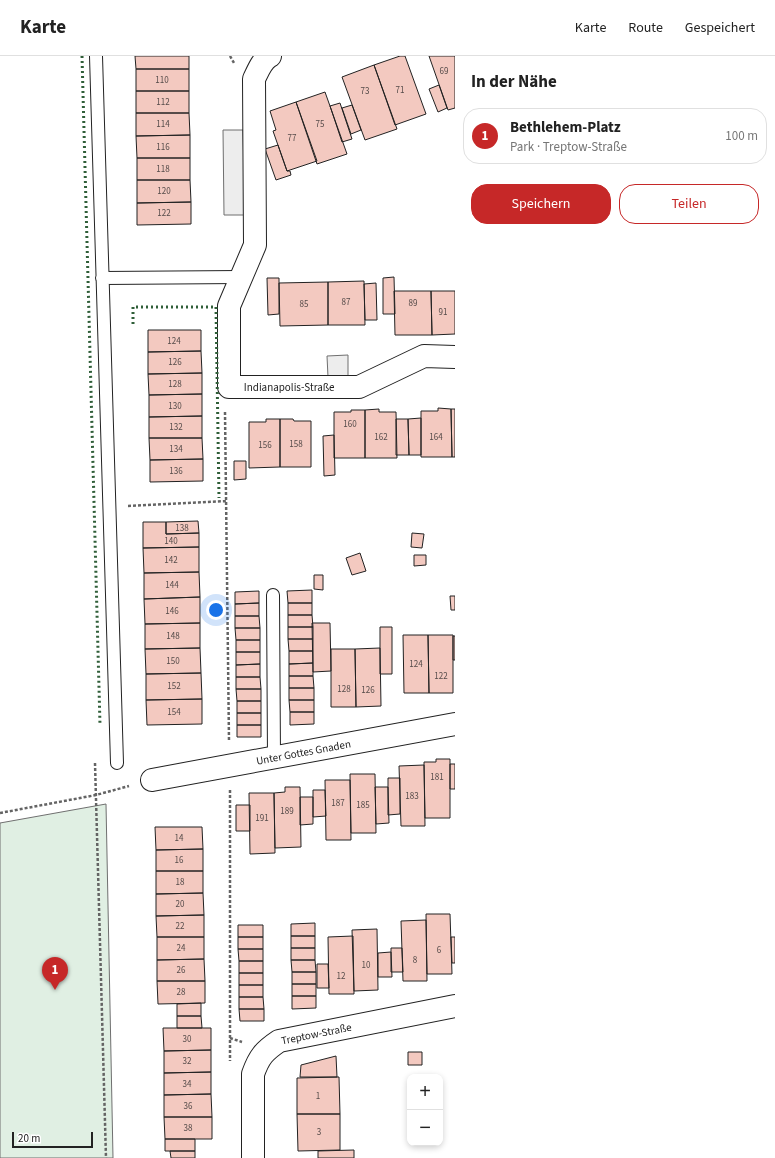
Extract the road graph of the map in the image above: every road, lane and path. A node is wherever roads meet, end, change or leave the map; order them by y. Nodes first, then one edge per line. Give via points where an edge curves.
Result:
1 (96, 56) edge
2 (270, 56) edge
3 (241, 277) junction
4 (102, 278) junction
5 (455, 357) edge
6 (229, 387) junction
7 (226, 501) junction
8 (108, 507) junction
9 (273, 595) dead end
10 (455, 724) edge
11 (274, 758) junction
12 (117, 763) dead end
13 (230, 766) junction
14 (152, 780) dead end
15 (96, 795) dead end
16 (0, 814) edge
17 (455, 1006) edge
18 (230, 1038) dead end
19 (253, 1158) edge

1 - 4 lane
2 - 3 street, Indianapolis-Straße via 259,68 254,79 255,245
3 - 4 lane
3 - 6 street, Indianapolis-Straße via 229,306
4 - 8 lane
5 - 6 street, Indianapolis-Straße via 424,356 359,387
6 - 7 path via 225,400
7 - 8 path
7 - 13 path
8 - 12 lane
9 - 11 lane
10 - 11 street, Unter Gottes Gnaden
11 - 13 street, Unter Gottes Gnaden
13 - 14 street, Unter Gottes Gnaden
13 - 18 path
15 - 16 path
17 - 19 street, Treptow-Straße via 279,1041 268,1049 257,1061 253,1074

